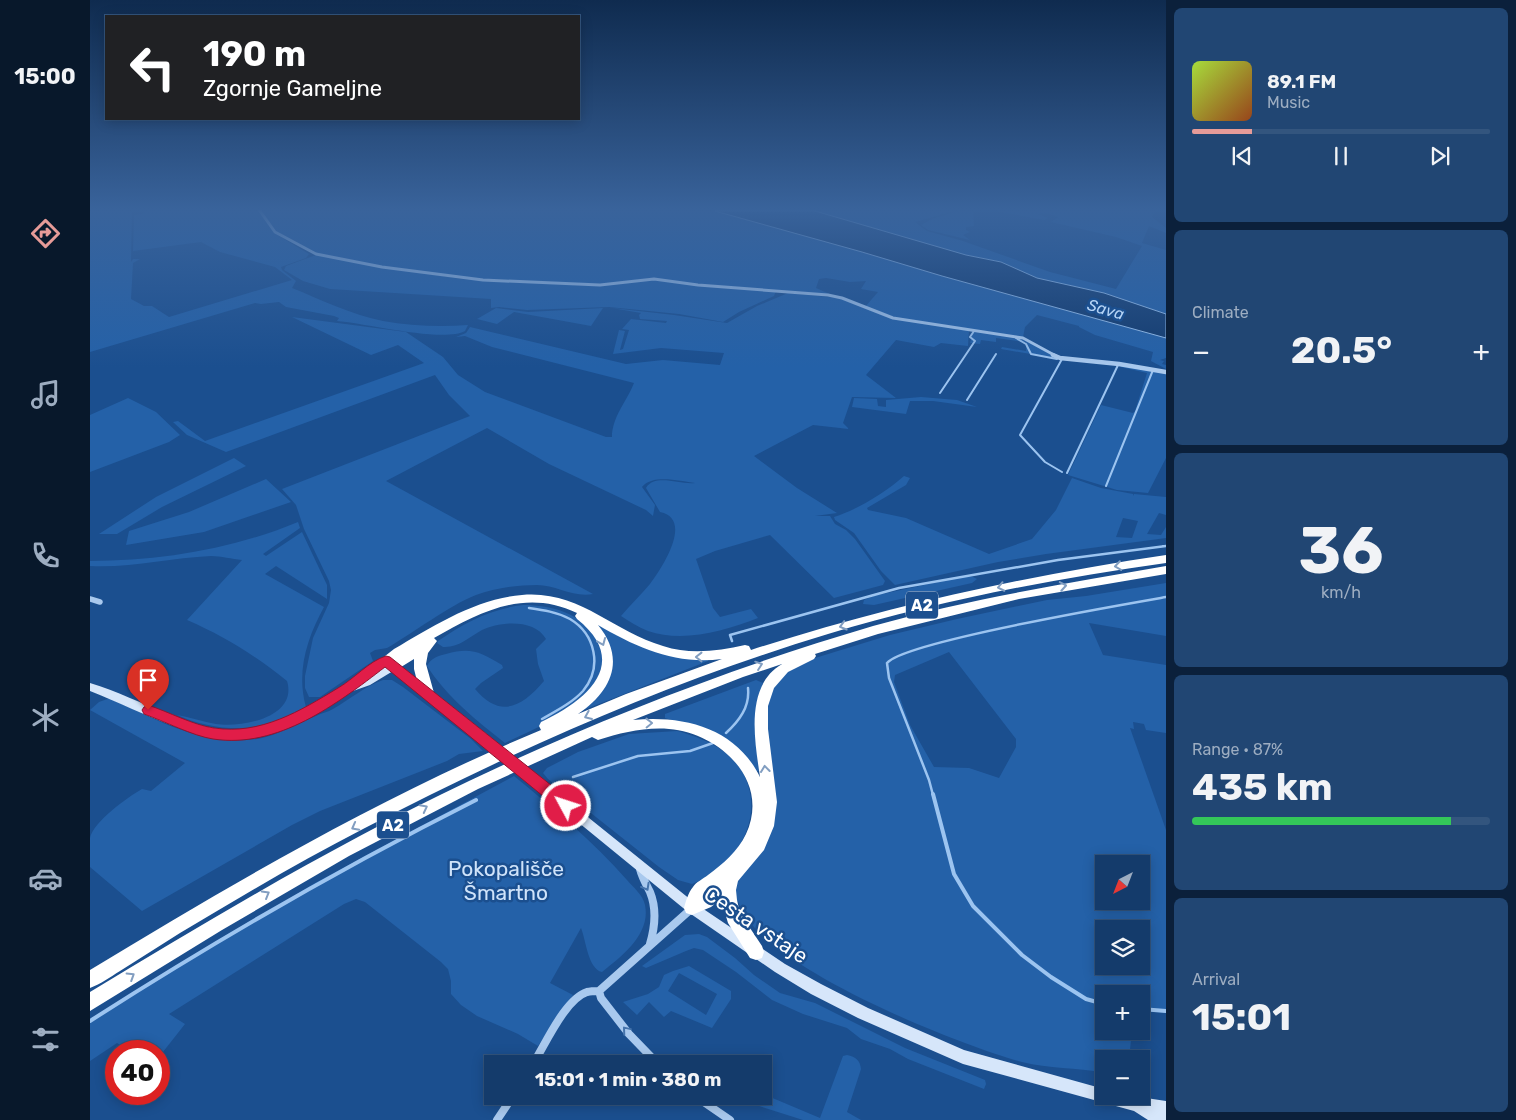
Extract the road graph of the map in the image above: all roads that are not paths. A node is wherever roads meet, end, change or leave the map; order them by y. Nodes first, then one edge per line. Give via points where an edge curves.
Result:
1 (360, 263) edge
2 (1166, 372) edge
3 (1166, 559) edge
4 (1166, 570) edge
5 (90, 599) edge
6 (100, 602) dead end
7 (846, 638) junction
8 (798, 639) junction
9 (427, 644) junction
10 (389, 664) junction
11 (90, 687) edge
12 (427, 693) junction
13 (480, 735) joint
14 (567, 740) junction
15 (493, 758) junction
16 (539, 784) joint
17 (640, 867) junction
18 (732, 877) junction
19 (692, 908) junction
20 (650, 944) junction
21 (756, 952) junction
22 (90, 980) edge
23 (599, 991) junction
24 (90, 1002) edge
25 (539, 1055) edge
26 (649, 1055) edge
27 (1095, 1094) edge
28 (508, 1105) edge
29 (708, 1105) edge
30 (1137, 1105) edge
31 (1143, 1105) edge
32 (1166, 1108) edge
33 (497, 1120) edge
34 (730, 1120) edge
35 (1162, 1120) edge

1 - 2 street via 483,280 600,285 654,279 828,295 893,318 1023,338 1060,358
3 -> 8 highway, A2 via 1076,572 960,596
7 -> 4 highway, A2 via 1010,596
5 - 6 street
14 -> 7 highway, A2 via 711,682
18 -> 7 highway via 757,847 767,825 767,787 760,728 766,692 775,678 791,664 832,648
8 -> 10 highway via 771,641 712,656 678,655 636,641 570,605 522,598 476,610
8 -> 15 highway, A2 via 668,684
9 - 10 highway
9 - 12 highway via 419,665
9 -> 15 highway via 480,613 523,602 564,608 580,616 597,631 604,643 605,677 596,692 570,714 520,738
10 - 11 street via 366,682 348,688 280,726 234,734 195,728
10 - 12 street, Cesta vstaje
12 - 13 street, Cesta vstaje
13 - 16 street, Cesta vstaje, bridge
14 -> 19 highway via 591,738 634,724 674,724 696,728 716,737 748,766 759,798 757,825 748,845 730,866 699,891
24 -> 14 highway, A2 via 224,919 374,834
15 -> 22 highway, A2 via 280,868
16 - 17 street, Cesta vstaje
17 - 19 street, Cesta vstaje
17 -> 20 street via 655,915
18 - 19 highway via 710,900
18 - 21 highway via 728,890 730,908
19 - 20 street
19 - 21 street, Cesta vstaje
20 - 23 street
21 - 27 street, Cesta vstaje via 832,997 963,1057
23 - 25 street via 588,992 575,1002
26 -> 23 street via 606,1005
28 - 33 street
29 - 34 street
30 - 35 street
31 - 32 street, Cesta vstaje

